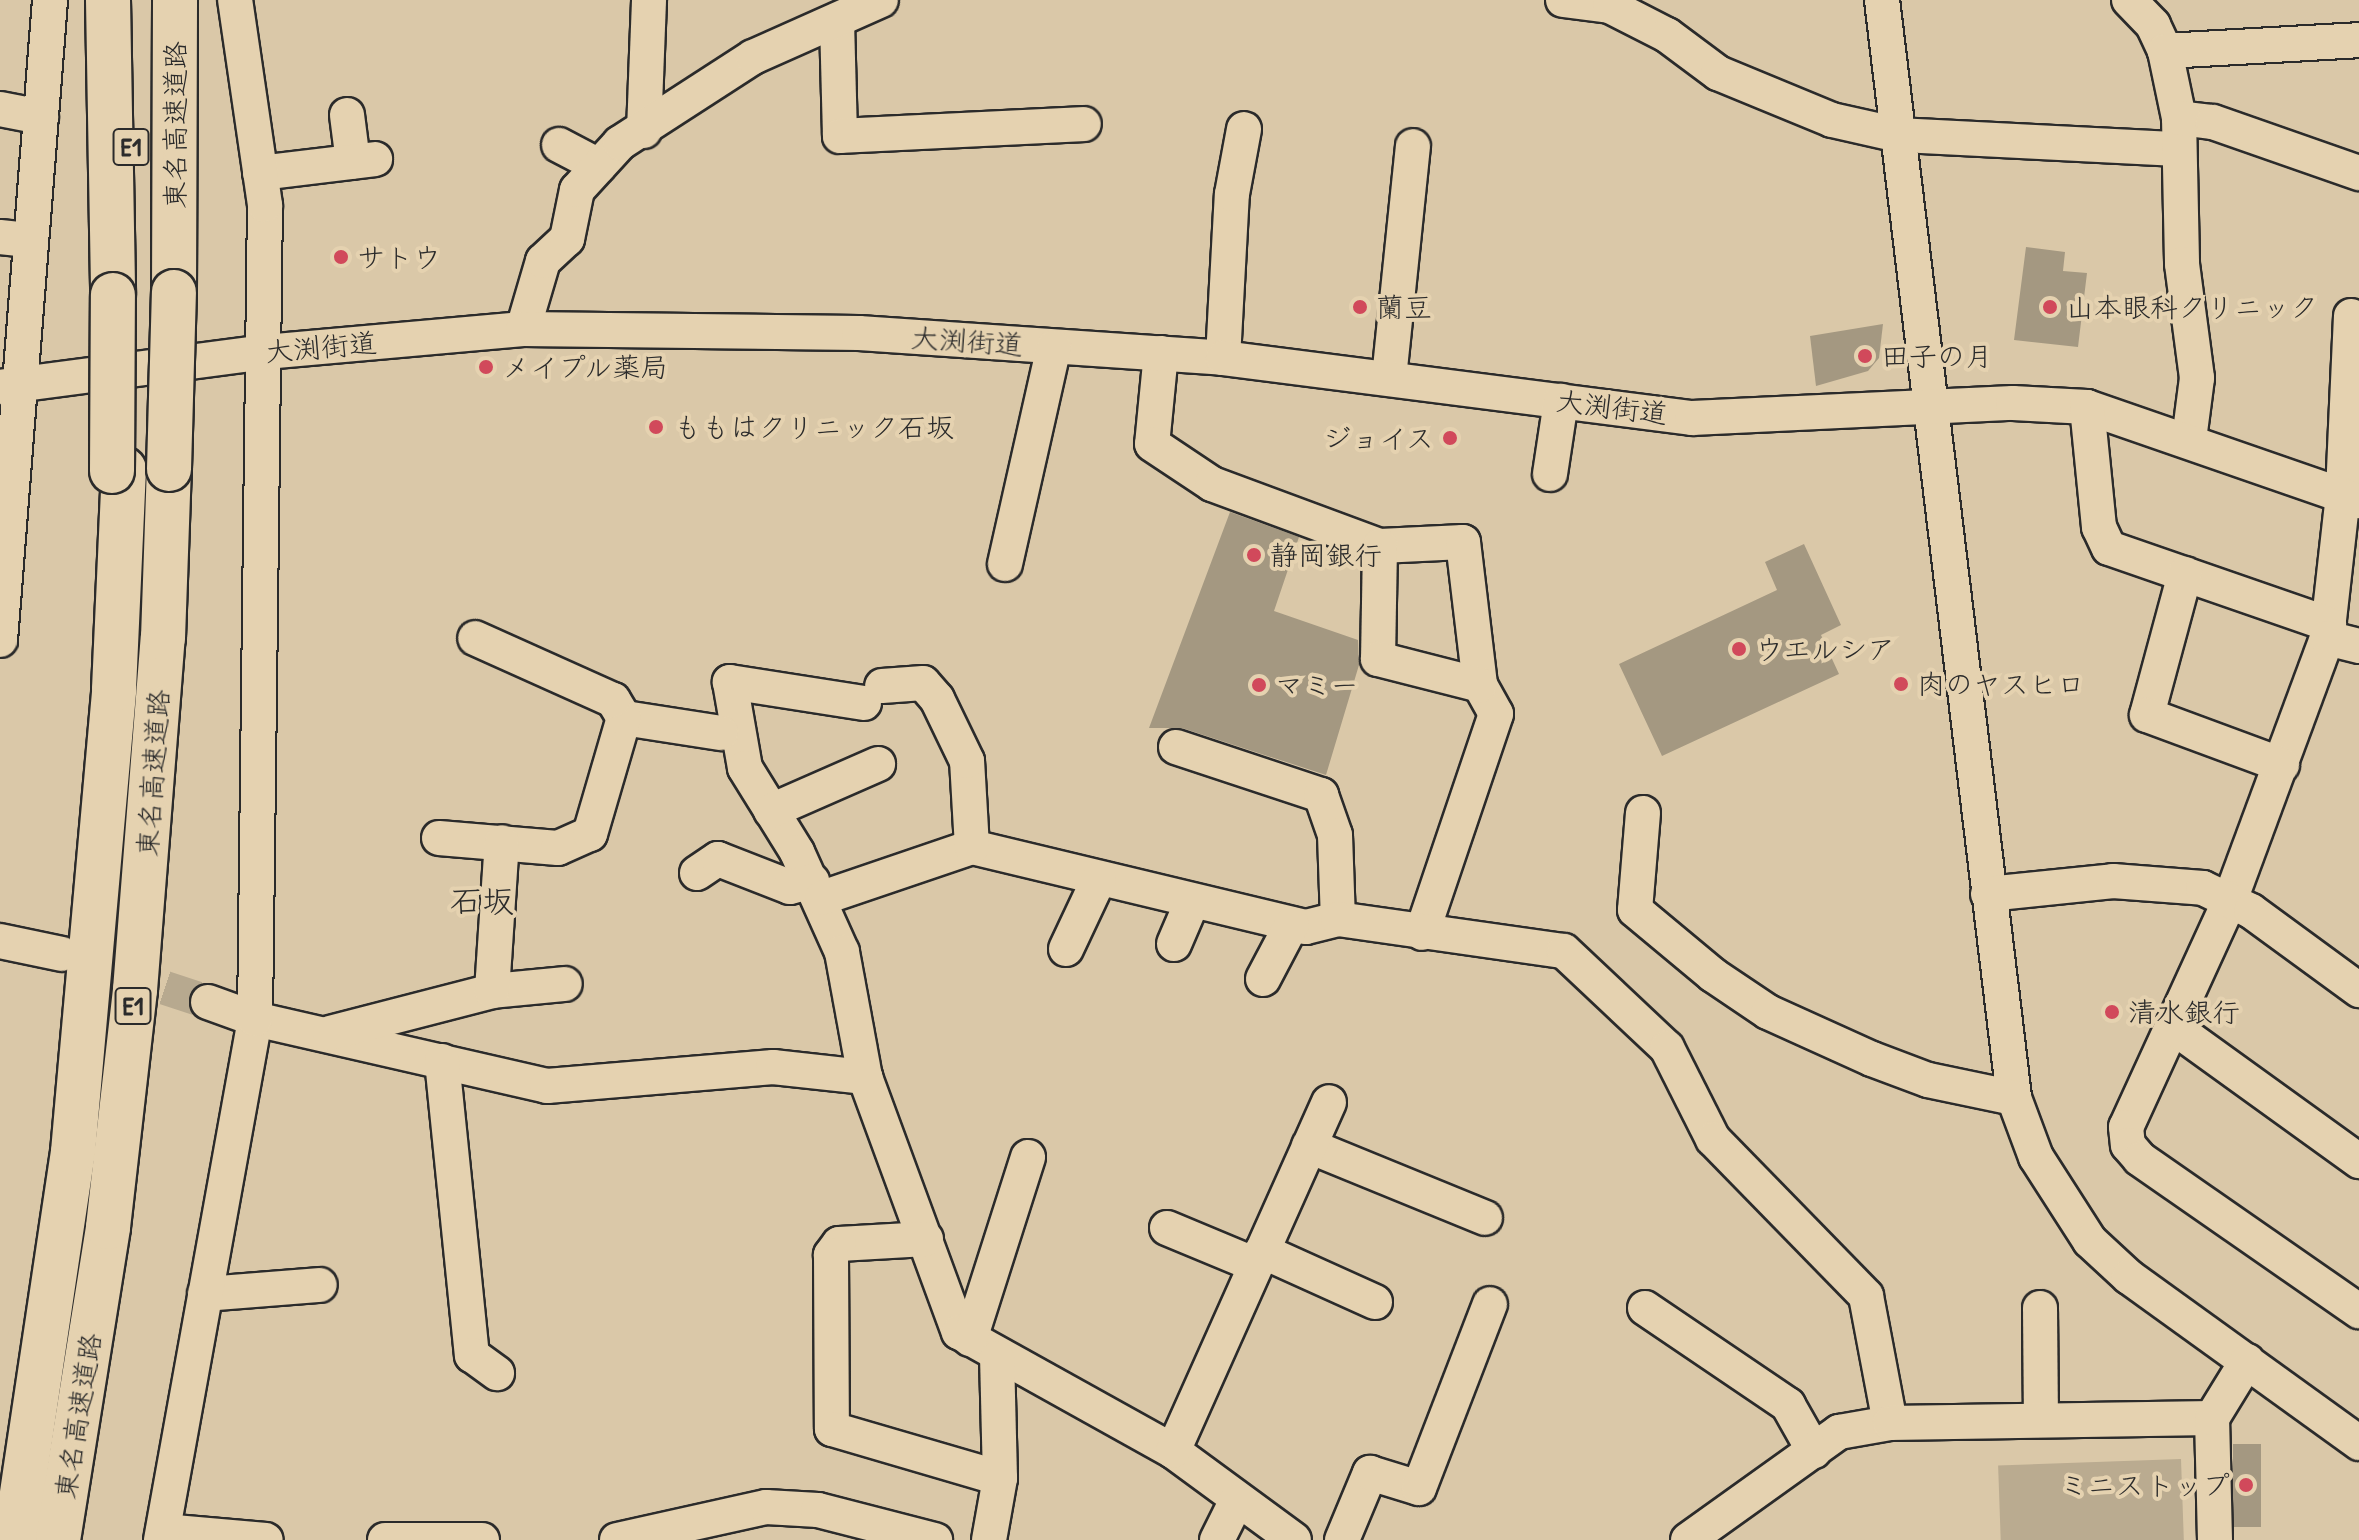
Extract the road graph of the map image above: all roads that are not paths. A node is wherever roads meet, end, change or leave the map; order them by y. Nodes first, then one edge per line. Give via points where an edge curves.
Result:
1 (50, 0) edge
2 (108, 0) edge
3 (130, 0) edge
4 (175, 0) edge
5 (235, 0) edge
6 (649, 0) edge
7 (881, 0) edge
8 (1563, 0) edge
9 (1882, 0) edge
10 (2129, 0) edge
11 (1612, 3) edge
12 (837, 21) junction
13 (2359, 40) edge
14 (2165, 51) junction
15 (0, 109) edge
16 (347, 115) dead end
17 (41, 117) junction
18 (1084, 124) dead end
19 (1244, 129) dead end
20 (644, 131) junction
21 (2178, 133) junction
22 (1899, 135) junction
23 (559, 145) dead end
24 (1413, 146) dead end
25 (599, 166) junction
26 (260, 173) junction
27 (2359, 173) edge
28 (16, 239) edge
29 (122, 295) junction
30 (2351, 316) dead end
31 (523, 329) junction
32 (1054, 347) junction
33 (265, 352) junction
34 (1161, 353) junction
35 (1223, 358) junction
36 (1389, 378) junction
37 (10, 385) edge
38 (1561, 401) junction
39 (2354, 401) edge
40 (2087, 407) junction
41 (1934, 408) junction
42 (2189, 440) junction
43 (1550, 474) dead end
44 (2351, 498) edge
45 (1380, 546) junction
46 (1005, 564) dead end
47 (2185, 574) junction
48 (2339, 636) edge
49 (475, 638) dead end
50 (0, 640) edge
51 (1480, 685) junction
52 (624, 718) junction
53 (721, 733) dead end
54 (1176, 747) dead end
55 (878, 764) dead end
56 (2282, 765) junction
57 (771, 811) junction
58 (1643, 813) dead end
59 (439, 838) dead end
60 (502, 842) junction
61 (972, 847) junction
62 (697, 873) dead end
63 (1099, 879) junction
64 (817, 890) junction
65 (1988, 894) junction
66 (2231, 898) junction
67 (1192, 902) junction
68 (1338, 919) junction
69 (1292, 924) junction
70 (1422, 933) junction
71 (0, 941) edge
72 (1174, 944) dead end
73 (1066, 949) dead end
74 (62, 954) tunnel mouth
75 (1263, 979) dead end
76 (565, 984) dead end
77 (2359, 990) edge
78 (492, 991) junction
79 (208, 1002) tunnel mouth
80 (255, 1019) junction
81 (2176, 1029) junction
82 (326, 1034) junction
83 (442, 1061) junction
84 (865, 1077) junction
85 (2014, 1098) junction
86 (1329, 1102) dead end
87 (1309, 1146) junction
88 (1028, 1157) dead end
89 (2359, 1161) edge
90 (1485, 1218) dead end
91 (1167, 1228) dead end
92 (926, 1239) junction
93 (1259, 1258) junction
94 (320, 1285) dead end
95 (205, 1294) junction
96 (1375, 1302) dead end
97 (1490, 1304) dead end
98 (1645, 1308) dead end
99 (2040, 1308) dead end
100 (2359, 1311) edge
101 (984, 1348) junction
102 (2247, 1361) junction
103 (497, 1373) dead end
104 (2212, 1418) junction
105 (2041, 1420) junction
106 (1890, 1423) junction
107 (2359, 1443) edge
108 (1173, 1451) junction
109 (1814, 1451) junction
110 (1000, 1478) junction
111 (1236, 1502) junction
112 (736, 1526) edge
113 (848, 1529) edge
114 (162, 1536) edge
115 (15, 1540) edge
116 (58, 1540) edge
117 (266, 1540) edge
118 (385, 1540) edge
119 (482, 1540) edge
120 (617, 1540) edge
121 (935, 1540) edge
122 (989, 1540) edge
123 (1217, 1540) edge
124 (1294, 1540) edge
125 (1342, 1540) edge
126 (1688, 1540) edge
127 (2215, 1540) edge

1 - 17 street
2 - 29 highway
3 - 29 highway, 東名高速道路 / E1
4 - 116 highway, 東名高速道路 / E1, bridge via 174,292 163,638 135,990 108,1227
5 - 26 street
6 - 20 street
7 - 12 street
8 - 11 street
9 - 22 street
10 - 14 street via 2153,25
11 - 22 street via 1751,89 1832,120
12 - 18 street via 840,136
12 - 20 street via 753,57
13 - 14 street
14 - 21 street
15 - 17 street
16 - 26 street via 364,160
17 - 28 street
19 - 35 street via 1232,194
20 - 25 street via 620,143
21 - 22 street
21 - 27 street via 2213,122
21 - 42 street via 2197,378
22 - 41 street
23 - 25 street
24 - 36 street
25 - 31 street via 577,190 567,239 543,261
26 - 33 street
28 - 37 street
29 - 115 highway, 東名高速道路 / E1, bridge via 119,611 73,1152
30 - 39 street
31 - 32 street, 大渕街道 via 859,333
31 - 33 street, 大渕街道
32 - 34 street, 大渕街道
32 - 46 street
33 - 37 street, 大渕街道
33 - 80 street
34 - 35 street, 大渕街道
34 - 45 street via 1152,444 1212,484
35 - 36 street, 大渕街道
36 - 38 street, 大渕街道
37 - 50 street
38 - 41 street, 大渕街道 via 1692,418
38 - 43 street
39 - 44 street
40 - 41 street, 大渕街道
40 - 42 street, 大渕街道
40 - 47 street via 2099,527 2109,548
41 - 65 street
42 - 44 street, 大渕街道
44 - 48 street
45 - 51 street via 1378,659
45 - 51 street via 1463,542
47 - 48 street
47 - 56 street via 2147,715
48 - 56 street
49 - 52 street via 613,700
51 - 70 street via 1496,714
52 - 53 street
52 - 60 street via 590,834 558,848
54 - 68 street via 1321,795 1335,835
55 - 57 street
56 - 66 street
57 - 61 street via 745,768 730,682 873,694 923,683 937,699 967,761
57 - 64 street
58 - 85 street via 1635,910 1713,975 1768,1012 1872,1059 1928,1080
59 - 60 street
60 - 78 street
61 - 63 street
61 - 64 street
62 - 64 street via 718,859 790,887
63 - 67 street
63 - 73 street
64 - 84 street via 842,952
65 - 66 street via 2164,881
65 - 85 street
66 - 77 street
66 - 81 street
67 - 69 street
67 - 72 street
68 - 69 street
68 - 70 street
69 - 75 street
70 - 106 street via 1564,951 1667,1048 1713,1139 1866,1296
71 - 74 street
76 - 78 street
78 - 82 street
79 - 80 street
80 - 82 street
80 - 95 street
81 - 89 street
81 - 100 street via 2126,1127 2128,1145
82 - 83 street
83 - 84 street via 547,1086 773,1067
83 - 103 street via 472,1355
84 - 92 street
85 - 102 street via 2036,1157 2090,1241
86 - 87 street
87 - 90 street
87 - 93 street
88 - 101 street
91 - 93 street
92 - 101 street via 959,1332
92 - 110 street via 839,1244 831,1255 832,1429
93 - 96 street
93 - 108 street
94 - 95 street
95 - 114 street
97 - 125 street via 1419,1488 1370,1473
98 - 109 street via 1788,1405
99 - 105 street
101 - 108 street
101 - 110 street
102 - 104 street
102 - 107 street
104 - 105 street
104 - 127 street
105 - 106 street
106 - 109 street via 1839,1432
108 - 111 street
109 - 126 street
110 - 122 street
111 - 123 street
111 - 124 street
112 - 113 street via 818,1510
112 - 120 street
113 - 121 street
114 - 117 street
118 - 119 street

